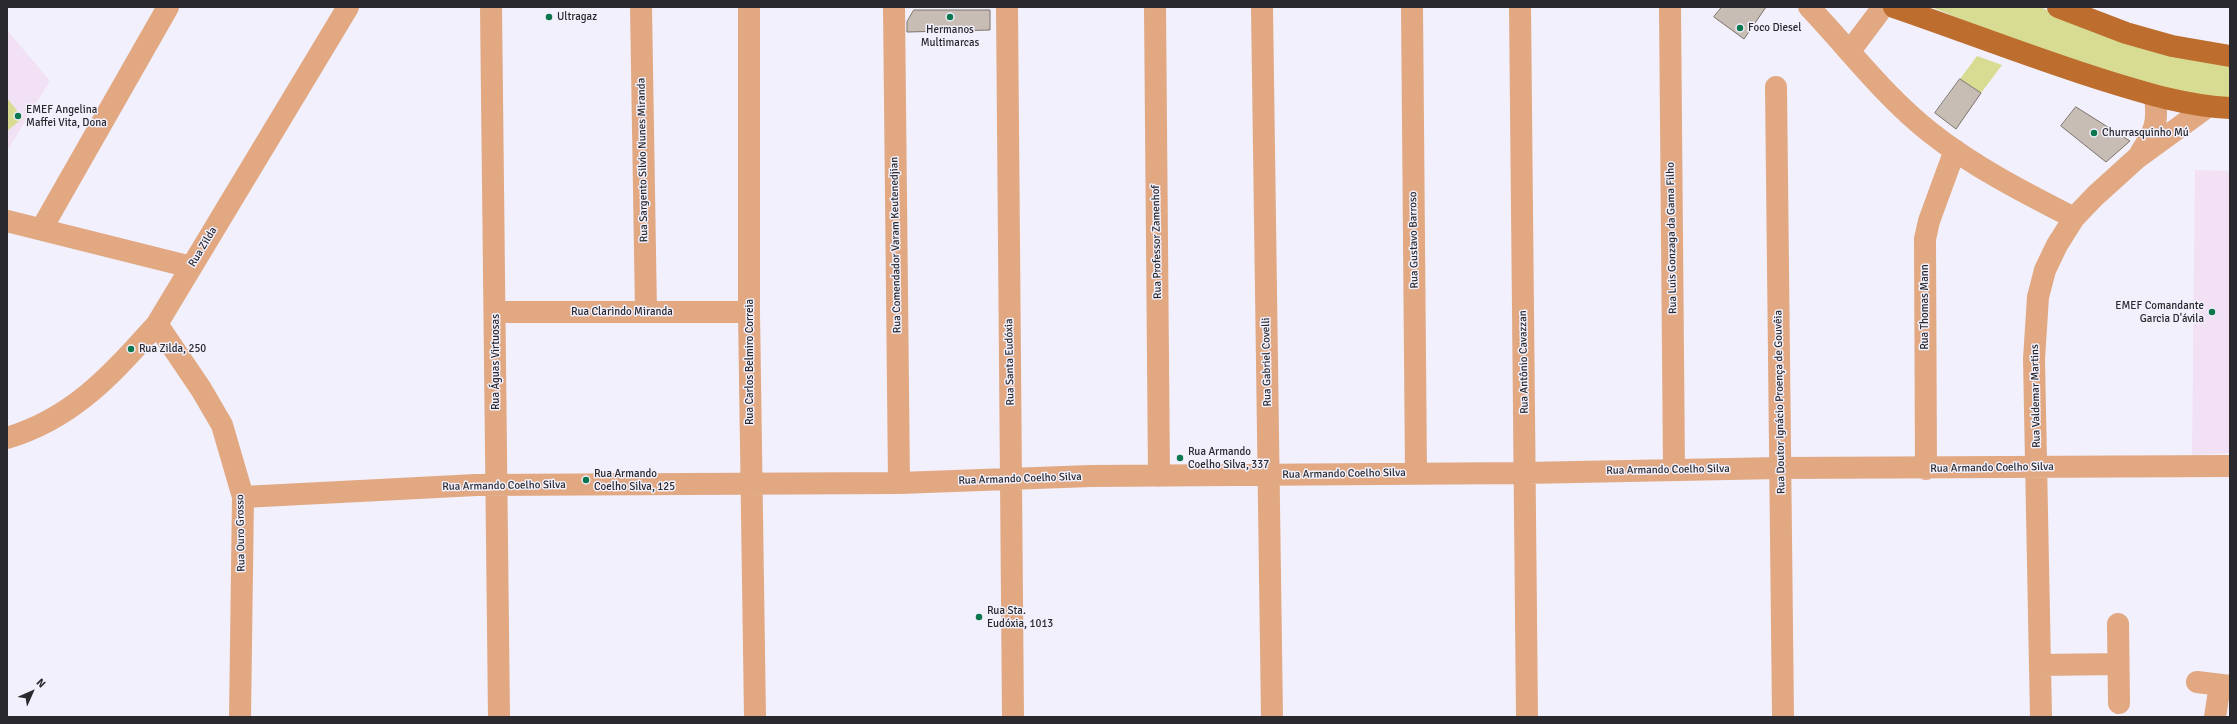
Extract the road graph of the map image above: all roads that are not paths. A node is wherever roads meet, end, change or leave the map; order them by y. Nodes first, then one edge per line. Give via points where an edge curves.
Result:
1 (168, 7) edge
2 (348, 7) edge
3 (491, 7) edge
4 (641, 7) edge
5 (749, 7) edge
6 (894, 7) edge
7 (1007, 7) edge
8 (1155, 7) edge
9 (1262, 7) edge
10 (1412, 7) edge
11 (1520, 7) edge
12 (1670, 7) edge
13 (1809, 7) edge
14 (1883, 7) edge
15 (1894, 7) edge
16 (2058, 7) edge
17 (1850, 51) junction
18 (2230, 56) edge
19 (1776, 88) dead end
20 (2155, 96) junction
21 (2207, 107) junction
22 (2230, 108) edge
23 (1955, 150) junction
24 (2137, 158) junction
25 (2074, 218) junction
26 (7, 221) edge
27 (42, 228) junction
28 (191, 267) junction
29 (496, 312) junction
30 (646, 312) junction
31 (749, 312) junction
32 (157, 324) junction
33 (7, 438) edge
34 (2230, 466) edge
35 (2038, 467) junction
36 (1780, 468) junction
37 (1926, 469) junction
38 (1674, 470) junction
39 (1416, 473) junction
40 (1525, 473) junction
41 (1268, 475) junction
42 (1159, 476) junction
43 (1012, 480) junction
44 (898, 483) junction
45 (751, 484) junction
46 (496, 486) junction
47 (243, 497) junction
48 (2118, 624) dead end
49 (2118, 664) junction
50 (2040, 665) junction
51 (2197, 682) dead end
52 (2225, 685) edge
53 (2119, 703) dead end
54 (240, 717) edge
55 (499, 717) edge
56 (755, 717) edge
57 (1013, 717) edge
58 (1272, 717) edge
59 (1527, 717) edge
60 (1783, 717) edge
61 (2041, 717) edge
62 (2215, 717) edge

1 - 27 street
2 - 28 street, Rua Zilda
3 - 29 street, Rua Águas Virtuosas
4 - 30 street, Rua Sargento Silvio Nunes Miranda
5 - 31 street, Rua Carlos Belmiro Correia
6 - 44 street, Rua Comendador Varam Keutenedjian
7 - 43 street, Rua Santa Eudóxia
8 - 42 street, Rua Professor Zamenhof
9 - 41 street, Rua Gabriel Covelli
10 - 39 street, Rua Gustavo Barroso
11 - 40 street, Rua Antônio Cavazzan
12 - 38 street, Rua Luis Gonzaga da Gama Filho
13 - 17 street
14 - 17 street
15 - 20 main road via 2039,60
16 - 18 main road via 2126,33 2172,46
17 - 23 street via 1891,97 1931,133
19 - 36 street, Rua Doutor Ignácio Proença de Gouvêia
20 - 21 main road
20 - 24 street, Rua Valdemar Martins via 2156,129
21 - 22 main road
21 - 24 street, Rua Valdemar Martins
23 - 25 street via 2014,187
23 - 37 street, Rua Thomas Mann via 1925,239
24 - 25 street, Rua Valdemar Martins
25 - 35 street, Rua Valdemar Martins via 2045,270 2038,297 2034,359
26 - 27 street
27 - 28 street
28 - 32 street, Rua Zilda
29 - 30 street, Rua Clarindo Miranda
29 - 46 street, Rua Águas Virtuosas
30 - 31 street, Rua Clarindo Miranda
31 - 45 street, Rua Carlos Belmiro Correia
32 - 33 street, Rua Zilda via 120,366 81,401 54,419
32 - 47 street, Rua Ouro Grosso via 222,425
34 - 35 street, Rua Armando Coelho Silva
35 - 37 street, Rua Armando Coelho Silva
35 - 50 street, Rua Valdemar Martins
36 - 37 street, Rua Armando Coelho Silva
36 - 38 street, Rua Armando Coelho Silva
36 - 60 street, Rua Doutor Ignácio Proença de Gouvêia
38 - 40 street, Rua Armando Coelho Silva
39 - 40 street, Rua Armando Coelho Silva
39 - 41 street, Rua Armando Coelho Silva
40 - 59 street, Rua Antônio Cavazzan
41 - 42 street, Rua Armando Coelho Silva
41 - 58 street, Rua Gabriel Covelli
42 - 43 street, Rua Armando Coelho Silva
43 - 44 street, Rua Armando Coelho Silva
43 - 57 street, Rua Santa Eudóxia
44 - 45 street, Rua Armando Coelho Silva
45 - 46 street, Rua Armando Coelho Silva
45 - 56 street, Rua Carlos Belmiro Correia
46 - 47 street, Rua Armando Coelho Silva
46 - 55 street, Rua Águas Virtuosas
47 - 54 street, Rua Ouro Grosso
48 - 49 street
49 - 50 street
49 - 53 street
50 - 61 street, Rua Valdemar Martins
51 - 52 street
52 - 62 street

